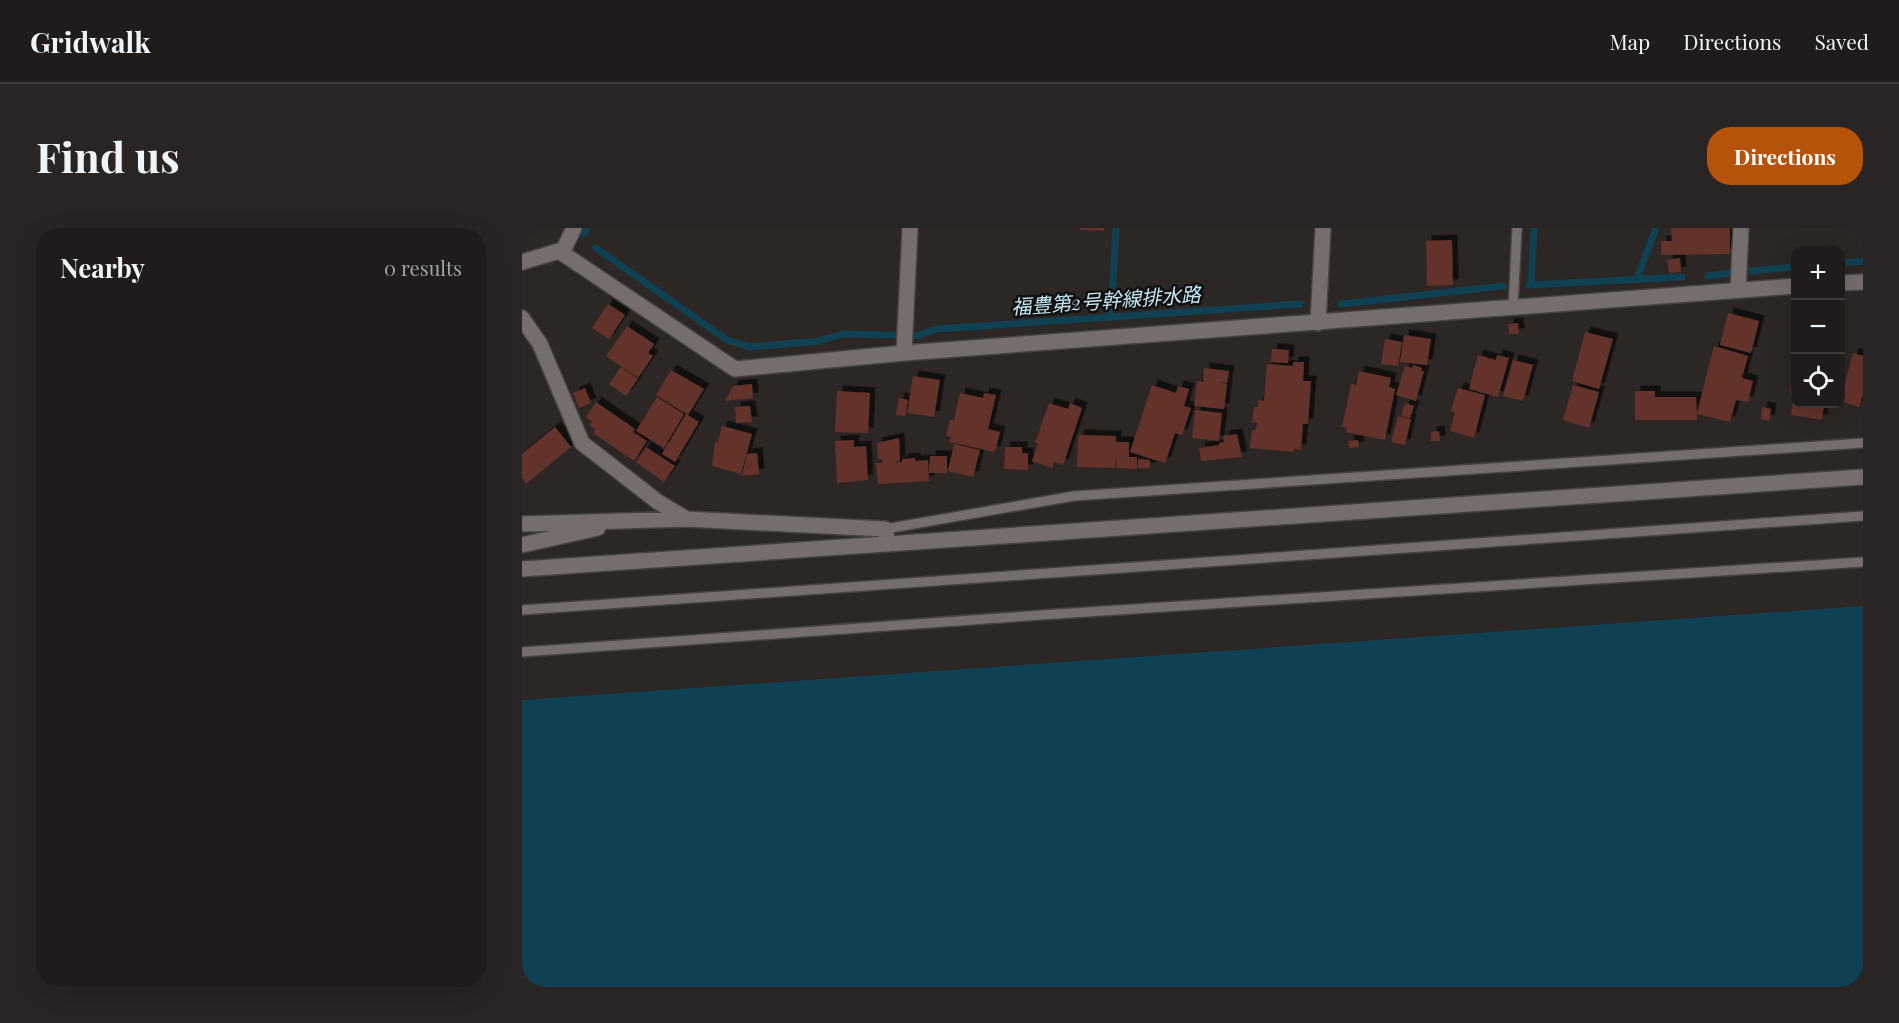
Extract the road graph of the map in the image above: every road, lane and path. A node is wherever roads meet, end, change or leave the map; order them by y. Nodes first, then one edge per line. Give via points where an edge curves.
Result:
1 (574, 228) edge
2 (910, 228) edge
3 (1323, 228) edge
4 (1517, 228) edge
5 (1742, 228) edge
6 (562, 253) junction
7 (522, 262) edge
8 (1863, 282) edge
9 (1845, 283) edge
10 (1791, 286) edge
11 (1738, 290) junction
12 (1513, 308) junction
13 (522, 318) edge
14 (1318, 323) junction
15 (904, 353) junction
16 (1863, 443) edge
17 (1863, 477) edge
18 (1863, 516) edge
19 (686, 519) junction
20 (637, 520) junction
21 (522, 524) edge
22 (887, 536) junction
23 (522, 544) edge
24 (1863, 562) edge
25 (522, 569) edge
26 (522, 610) edge
27 (522, 652) edge

1 - 6 street
2 - 15 street
3 - 14 street
4 - 12 lane
5 - 11 street
6 - 7 street
6 - 15 street via 735,369
8 - 9 street
10 - 11 street
11 - 12 street
12 - 14 street
13 - 19 street via 540,344 582,443
14 - 15 street
16 - 22 lane via 1074,496
17 - 22 street
18 - 26 lane
19 - 20 street
19 - 22 street
20 - 21 street
20 - 23 street
22 - 25 street
24 - 27 lane

